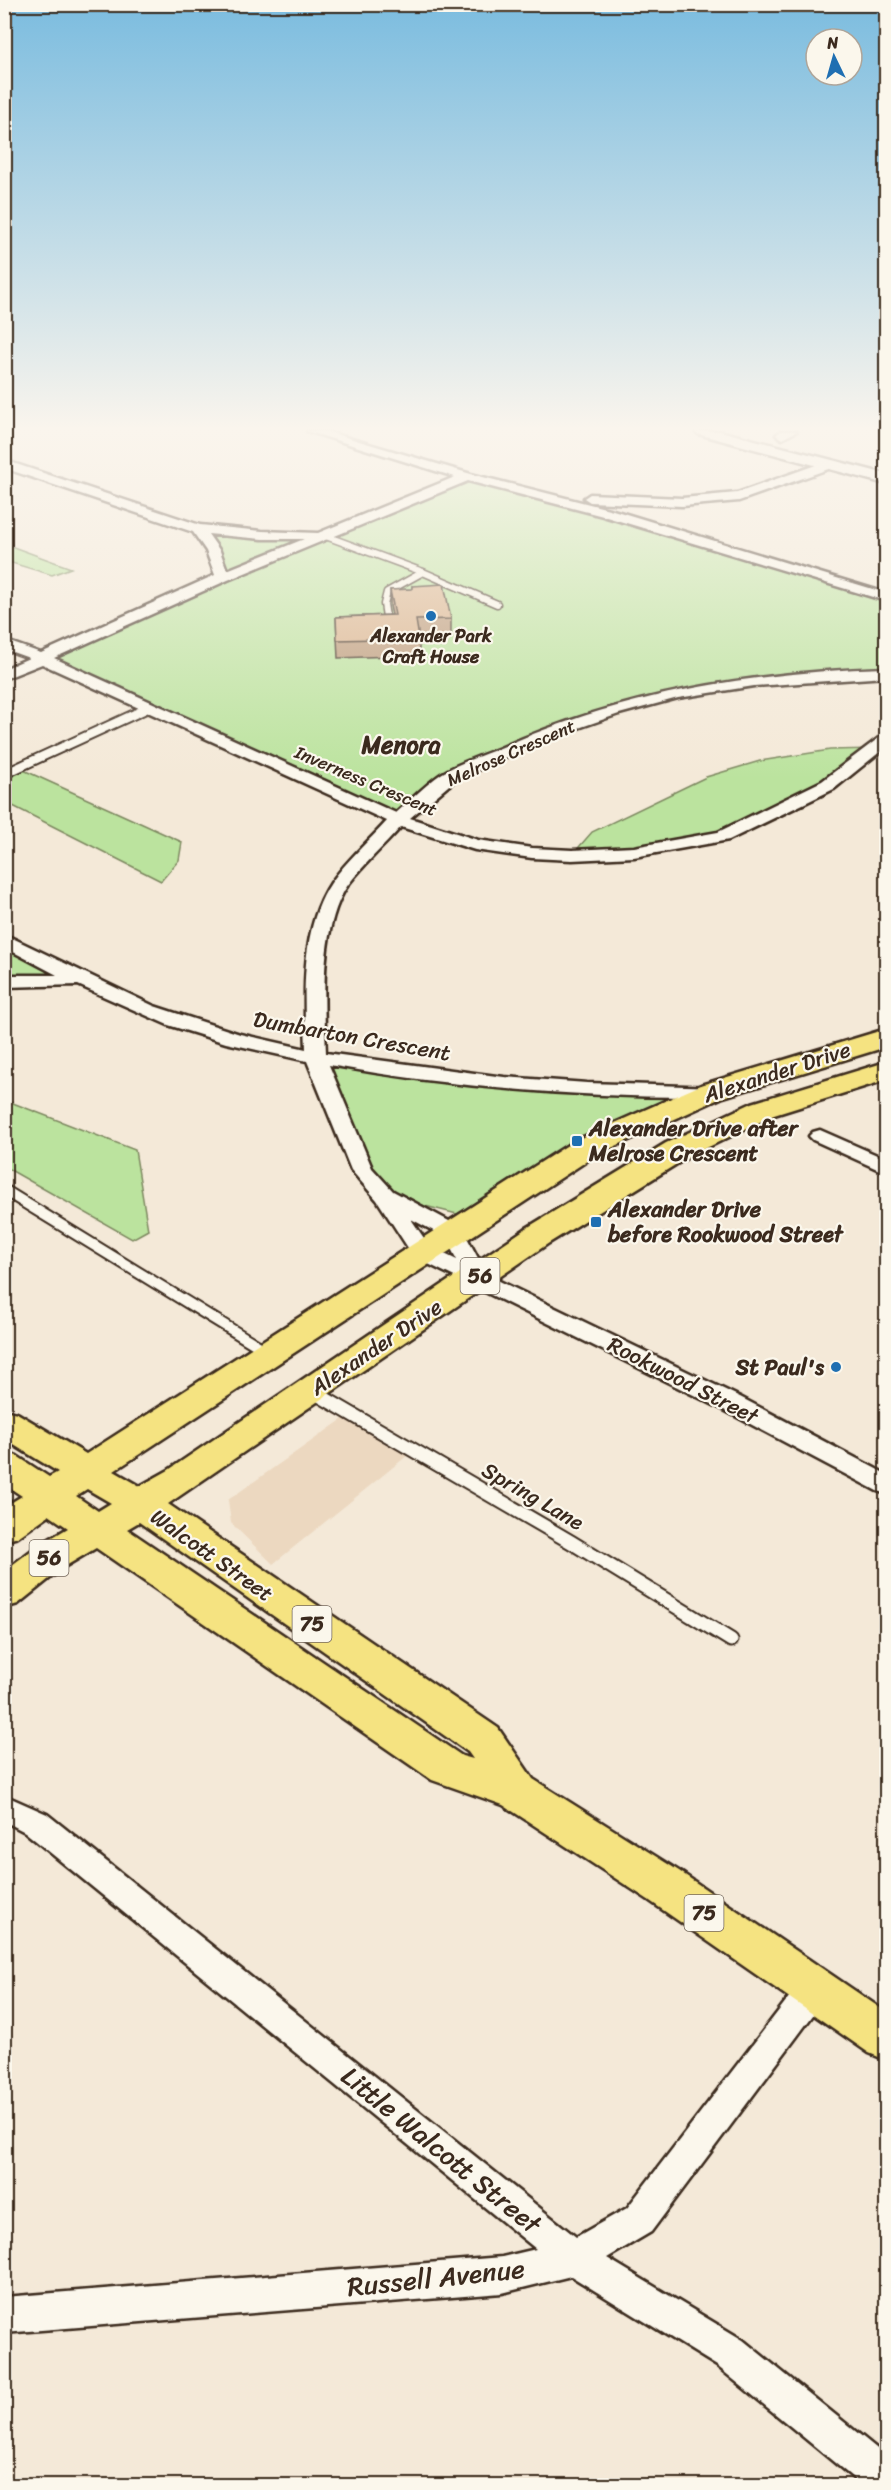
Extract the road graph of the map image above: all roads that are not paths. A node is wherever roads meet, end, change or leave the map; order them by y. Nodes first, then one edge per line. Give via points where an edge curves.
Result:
1 (210, 547) edge
2 (295, 547) edge
3 (356, 547) edge
4 (721, 547) edge
5 (423, 572) junction
6 (223, 578) junction
7 (886, 597) edge
8 (496, 604) dead end
9 (387, 624) edge
10 (4, 644) edge
11 (42, 658) junction
12 (882, 674) edge
13 (4, 675) edge
14 (150, 707) junction
15 (886, 740) edge
16 (4, 774) edge
17 (398, 820) junction
18 (4, 939) edge
19 (81, 980) junction
20 (4, 981) edge
21 (886, 1038) edge
22 (316, 1058) junction
23 (886, 1071) edge
24 (712, 1091) junction
25 (820, 1136) dead end
26 (886, 1167) edge
27 (4, 1190) edge
28 (385, 1196) junction
29 (454, 1233) junction
30 (422, 1252) junction
31 (477, 1277) junction
32 (271, 1354) junction
33 (312, 1390) junction
34 (4, 1422) edge
35 (4, 1465) edge
36 (89, 1471) junction
37 (886, 1485) edge
38 (48, 1496) junction
39 (139, 1503) junction
40 (4, 1527) edge
41 (97, 1528) junction
42 (4, 1593) edge
43 (731, 1640) dead end
44 (518, 1792) junction
45 (4, 1807) edge
46 (814, 1989) junction
47 (886, 2038) edge
48 (574, 2258) junction
49 (4, 2314) edge
50 (886, 2480) edge

1 - 6 street
2 - 6 street
3 - 5 lane
4 - 7 street
5 - 8 lane
5 - 9 lane via 387,592
6 - 11 street
10 - 11 street, Inverness Crescent
11 - 13 street
11 - 14 street, Inverness Crescent
12 - 17 street, Melrose Crescent via 754,681 677,694 613,711 535,738 448,777
14 - 16 lane
14 - 17 street, Inverness Crescent
15 - 17 street, Inverness Crescent via 828,785 723,836 634,852 572,855 475,845
17 - 22 street, Melrose Crescent via 339,885 319,934 314,1005
18 - 19 street, Dumbarton Crescent
19 - 20 street
19 - 22 street, Dumbarton Crescent via 148,1010 230,1038
21 - 24 main road, Alexander Drive / 56
22 - 24 street, Dumbarton Crescent via 462,1081 640,1092
22 - 28 street, Melrose Crescent via 362,1170
23 - 31 main road, Alexander Drive / 56 via 763,1109 677,1150
24 - 29 main road, Alexander Drive / 56 via 585,1148
25 - 26 street
27 - 32 lane
28 - 29 street, Melrose Crescent
28 - 30 street, Melrose Crescent
29 - 30 main road, Alexander Drive / 56
29 - 31 street
30 - 31 street
30 - 32 main road, Alexander Drive / 56
31 - 33 main road, Alexander Drive / 56
31 - 37 street, Rookwood Street
32 - 36 main road, Alexander Drive / 56
33 - 39 main road, Alexander Drive / 56 via 180,1480
33 - 43 lane, Spring Lane
34 - 36 main road, Walcott Street / 75
35 - 38 main road, Walcott Street / 75
36 - 38 main road, 56
36 - 39 main road, Walcott Street / 75
38 - 40 main road, 56
38 - 41 main road, Walcott Street / 75
39 - 41 main road, Alexander Drive / 56
39 - 44 main road, Walcott Street / 75 via 483,1740
41 - 42 main road, 56 via 50,1557
41 - 44 main road, Walcott Street / 75 via 447,1768
44 - 46 main road, Walcott Street / 75
45 - 48 street, Little Walcott Street via 36,1822
46 - 47 main road, Walcott Street / 75
46 - 48 street, Russell Avenue via 639,2220
48 - 49 street, Russell Avenue via 502,2275
48 - 50 street, Little Walcott Street via 730,2353

